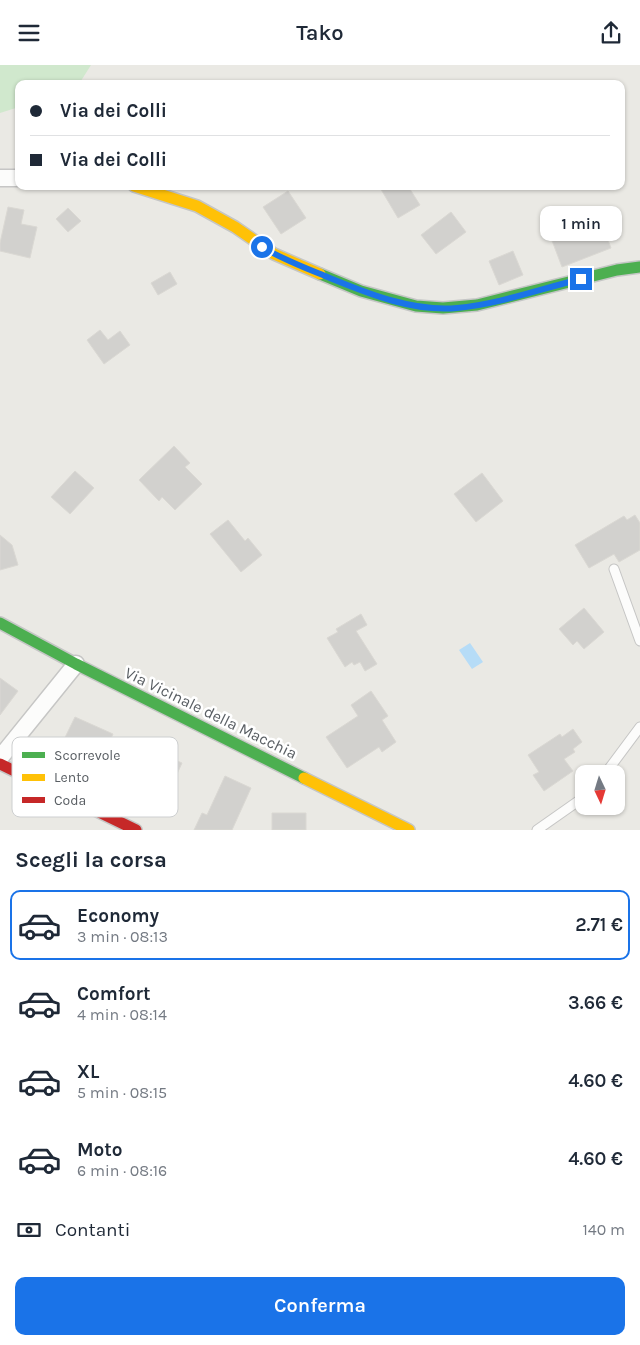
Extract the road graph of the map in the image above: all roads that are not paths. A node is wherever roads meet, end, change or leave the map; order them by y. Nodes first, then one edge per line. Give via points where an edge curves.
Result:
1 (0, 178) edge
2 (15, 178) edge
3 (148, 190) edge
4 (640, 267) edge
5 (614, 569) dead end
6 (0, 623) edge
7 (640, 641) edge
8 (76, 665) junction
9 (640, 727) edge
10 (17, 737) edge
11 (12, 743) edge
12 (0, 758) edge
13 (0, 764) edge
14 (612, 765) edge
15 (12, 770) edge
16 (575, 803) edge
17 (109, 817) edge
18 (136, 830) edge
19 (409, 830) edge
20 (538, 830) edge

1 - 2 street
3 - 4 street via 197,206 296,264 367,293 416,306 477,305
5 - 7 lane
6 - 8 street, Via Vicinale della Macchia
8 - 10 street
8 - 19 street, Via Vicinale della Macchia
9 - 14 lane
11 - 12 street
13 - 15 street
16 - 20 lane
17 - 18 street

